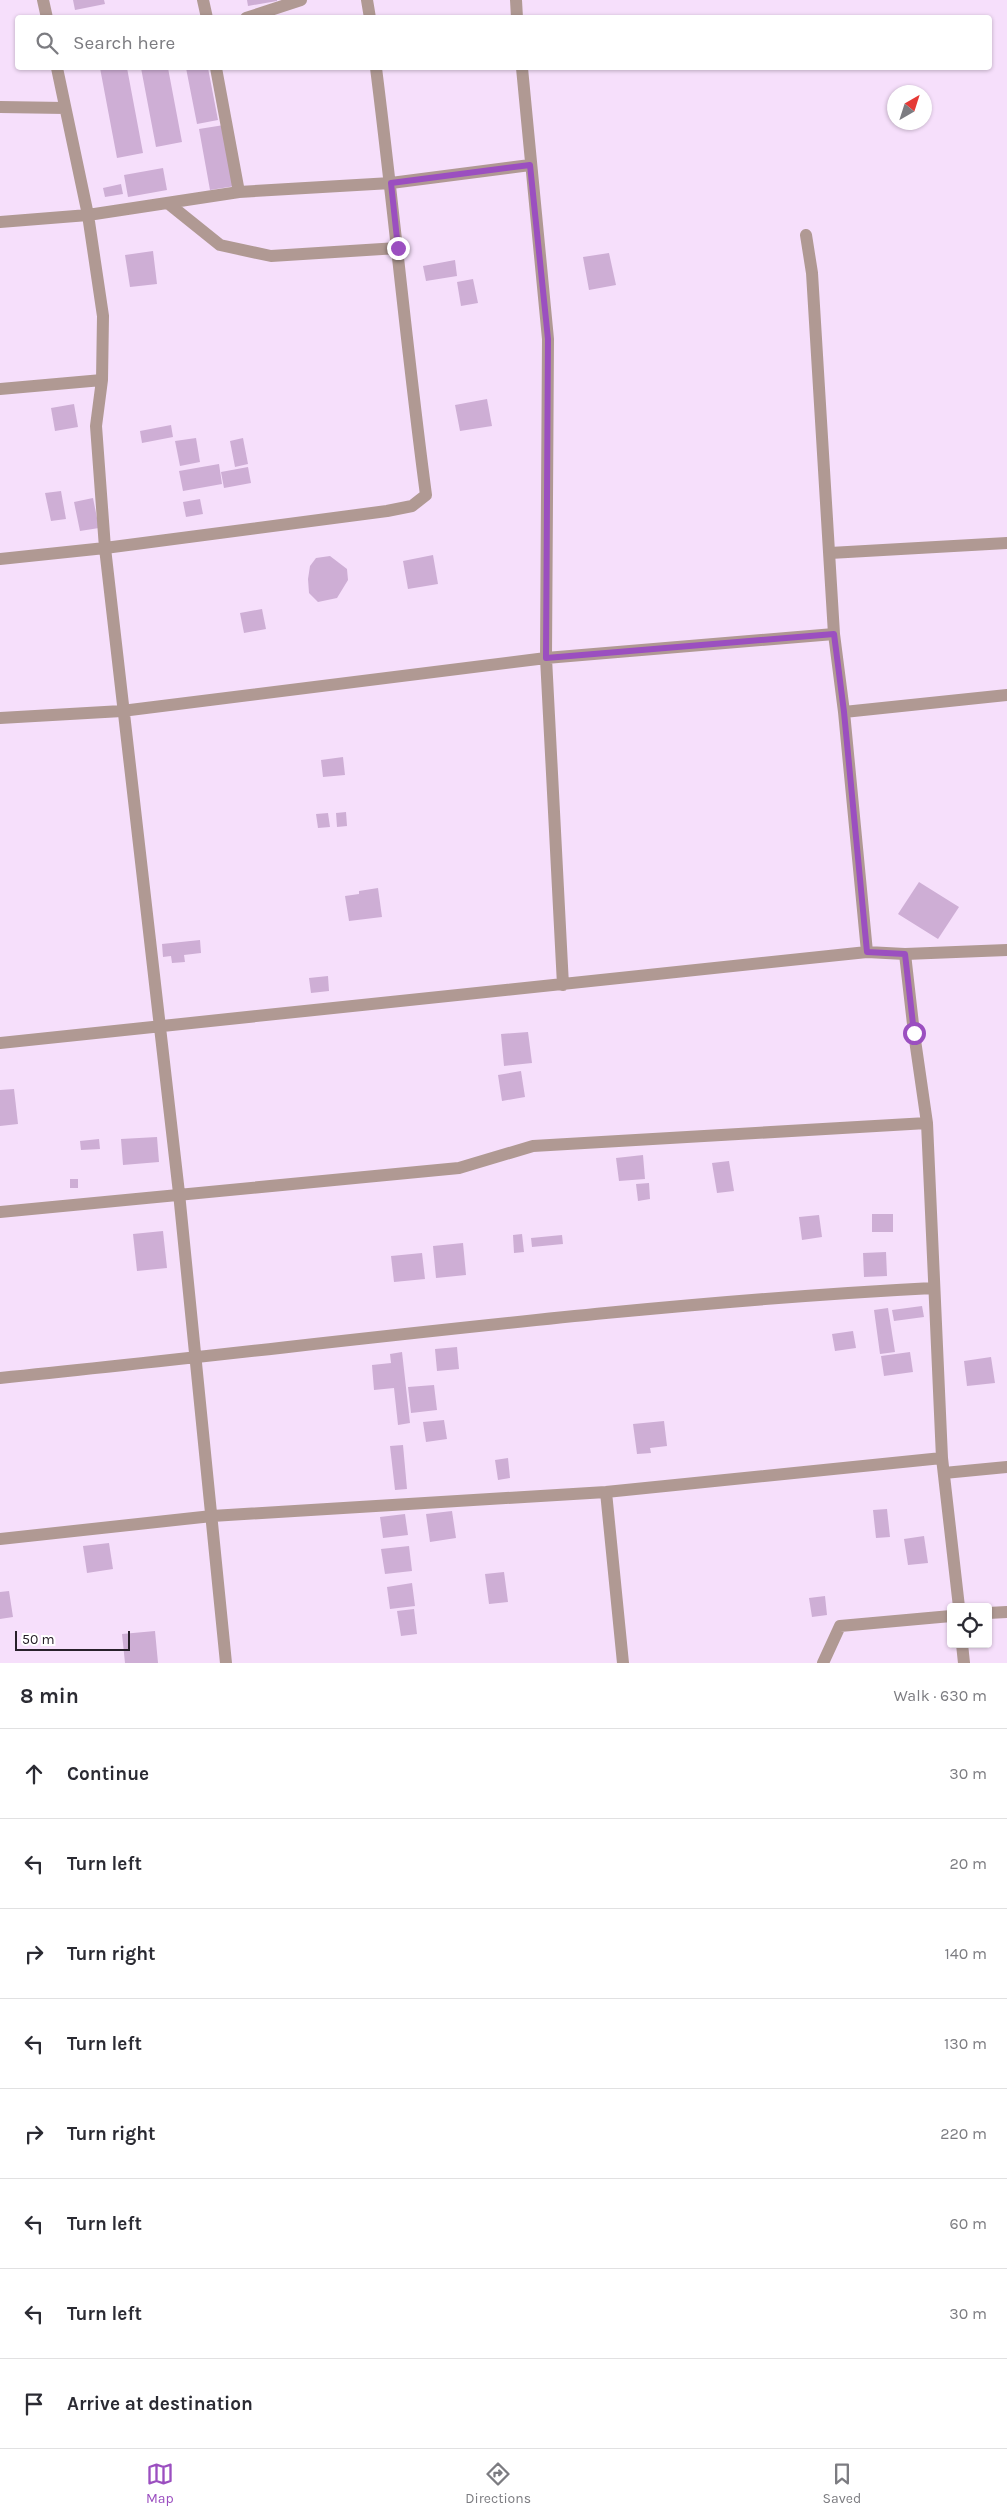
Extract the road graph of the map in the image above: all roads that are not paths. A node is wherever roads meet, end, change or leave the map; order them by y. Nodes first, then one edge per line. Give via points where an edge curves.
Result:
1 (43, 0) edge
2 (203, 0) edge
3 (301, 0) edge
4 (367, 0) edge
5 (516, 0) edge
6 (46, 15) edge
7 (206, 15) edge
8 (255, 15) edge
9 (370, 15) edge
10 (517, 15) edge
11 (57, 70) edge
12 (216, 70) edge
13 (376, 70) edge
14 (522, 70) edge
15 (0, 107) edge
16 (65, 108) junction
17 (530, 165) junction
18 (391, 183) junction
19 (240, 192) junction
20 (169, 204) junction
21 (88, 215) junction
22 (0, 222) edge
23 (806, 235) dead end
24 (398, 248) junction
25 (102, 380) junction
26 (0, 389) edge
27 (1007, 543) edge
28 (105, 548) junction
29 (830, 553) junction
30 (0, 559) edge
31 (834, 634) junction
32 (546, 658) junction
33 (1007, 695) edge
34 (122, 711) junction
35 (844, 712) junction
36 (0, 718) edge
37 (1007, 950) edge
38 (867, 952) junction
39 (905, 954) junction
40 (563, 985) junction
41 (159, 1025) junction
42 (0, 1043) edge
43 (928, 1123) junction
44 (179, 1193) junction
45 (0, 1212) edge
46 (933, 1288) junction
47 (197, 1359) junction
48 (0, 1378) edge
49 (942, 1458) junction
50 (1007, 1467) edge
51 (944, 1472) junction
52 (606, 1492) junction
53 (212, 1516) junction
54 (0, 1540) edge
55 (959, 1603) edge
56 (1007, 1612) edge
57 (992, 1614) edge
58 (947, 1616) edge
59 (962, 1648) edge
60 (226, 1663) edge
61 (623, 1663) edge
62 (823, 1663) edge
63 (964, 1663) edge

1 - 6 street
2 - 7 street
3 - 8 street
4 - 9 street
5 - 10 street
11 - 16 street
12 - 19 street
13 - 18 street
14 - 17 street
15 - 16 street
16 - 21 street
17 - 18 street
17 - 32 street via 548,339
18 - 19 street
18 - 24 street
19 - 20 street
20 - 21 street
20 - 24 street via 220,245 271,256
21 - 22 street
21 - 25 street via 103,316
23 - 29 street via 812,273
24 - 28 street via 406,349 426,495 412,506 386,511
25 - 26 street
25 - 28 street via 96,426
27 - 29 street
28 - 30 street
28 - 34 street
29 - 31 street
31 - 32 street
31 - 35 street
32 - 34 street
32 - 40 street
33 - 35 street
34 - 36 street
34 - 41 street
35 - 38 street
37 - 39 street
38 - 39 street
38 - 40 street
39 - 43 street
40 - 41 street
41 - 42 street
41 - 44 street
43 - 44 street via 534,1146 459,1168
43 - 46 street
44 - 45 street
44 - 47 street
46 - 47 street via 802,1295
46 - 49 street
47 - 48 street
47 - 53 street
49 - 51 street
49 - 52 street
50 - 51 street
51 - 55 street
52 - 53 street
52 - 61 street
53 - 54 street
53 - 60 street
56 - 57 street
58 - 62 street via 840,1626
59 - 63 street

